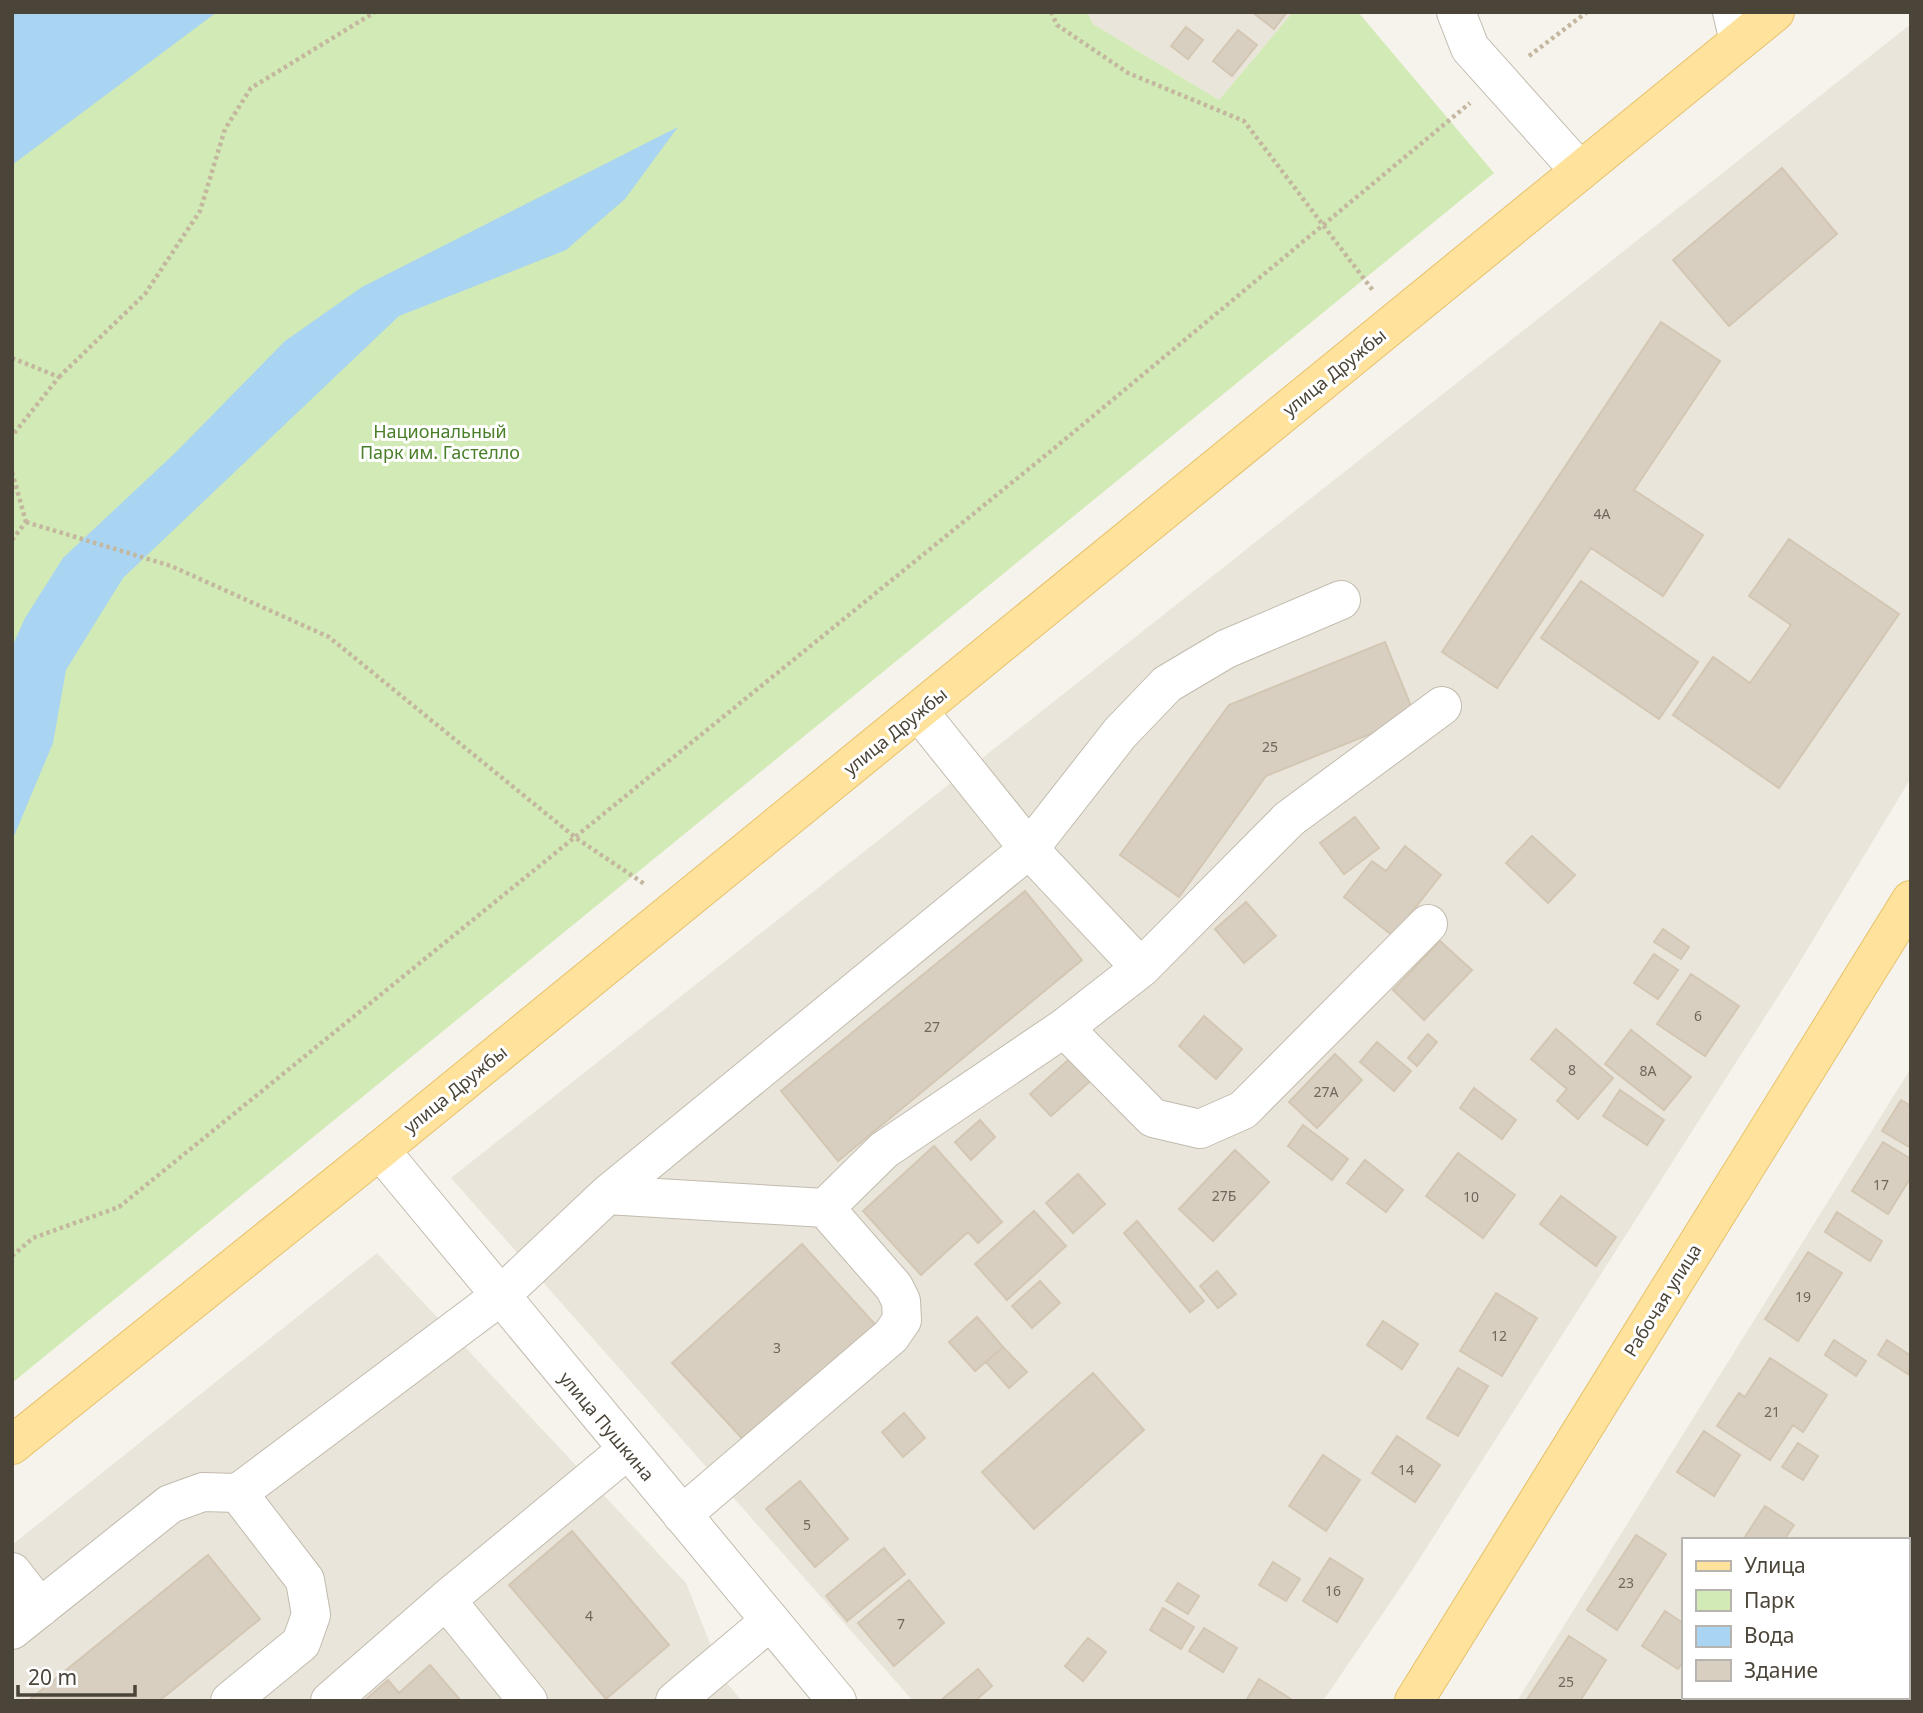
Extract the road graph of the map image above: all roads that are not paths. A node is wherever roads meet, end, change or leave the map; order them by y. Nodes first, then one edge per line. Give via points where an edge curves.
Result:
1 (1456, 12) edge
2 (1775, 12) edge
3 (1735, 27) edge
4 (1580, 171) junction
5 (1341, 600) dead end
6 (1442, 706) dead end
7 (919, 712) junction
8 (1029, 849) junction
9 (1911, 900) edge
10 (1428, 924) dead end
11 (1141, 968) junction
12 (1065, 1028) junction
13 (380, 1150) junction
14 (607, 1195) junction
15 (825, 1208) junction
16 (499, 1297) junction
17 (12, 1446) edge
18 (627, 1450) junction
19 (237, 1493) junction
20 (682, 1515) junction
21 (12, 1572) edge
22 (446, 1600) junction
23 (26, 1619) edge
24 (770, 1621) junction
25 (230, 1701) edge
26 (330, 1701) edge
27 (528, 1701) edge
28 (675, 1701) edge
29 (837, 1701) edge
30 (1414, 1701) edge

1 - 4 street via 1470,48
2 - 3 main road, улица Дружбы
3 - 4 main road, улица Дружбы
4 - 7 main road, улица Дружбы
5 - 8 street via 1226,649 1167,684 1120,733
6 - 11 street via 1289,819
7 - 8 street
7 - 13 main road, улица Дружбы
8 - 11 street
8 - 14 street
9 - 30 main road, Рабочая улица
10 - 12 street via 1243,1110 1200,1129 1153,1118
11 - 12 street
12 - 15 street via 884,1150
13 - 16 street, улица Пушкина
13 - 17 main road, улица Дружбы
14 - 15 street
14 - 16 street
15 - 20 street via 894,1287 901,1301 902,1320 891,1336
16 - 18 street, улица Пушкина
16 - 19 street
18 - 20 street, улица Пушкина
18 - 22 street
19 - 23 street via 203,1492 170,1504
19 - 25 street via 305,1580 311,1615 301,1643
20 - 24 street, улица Пушкина
21 - 23 street
22 - 26 street
22 - 27 street
24 - 28 street
24 - 29 street, улица Пушкина

